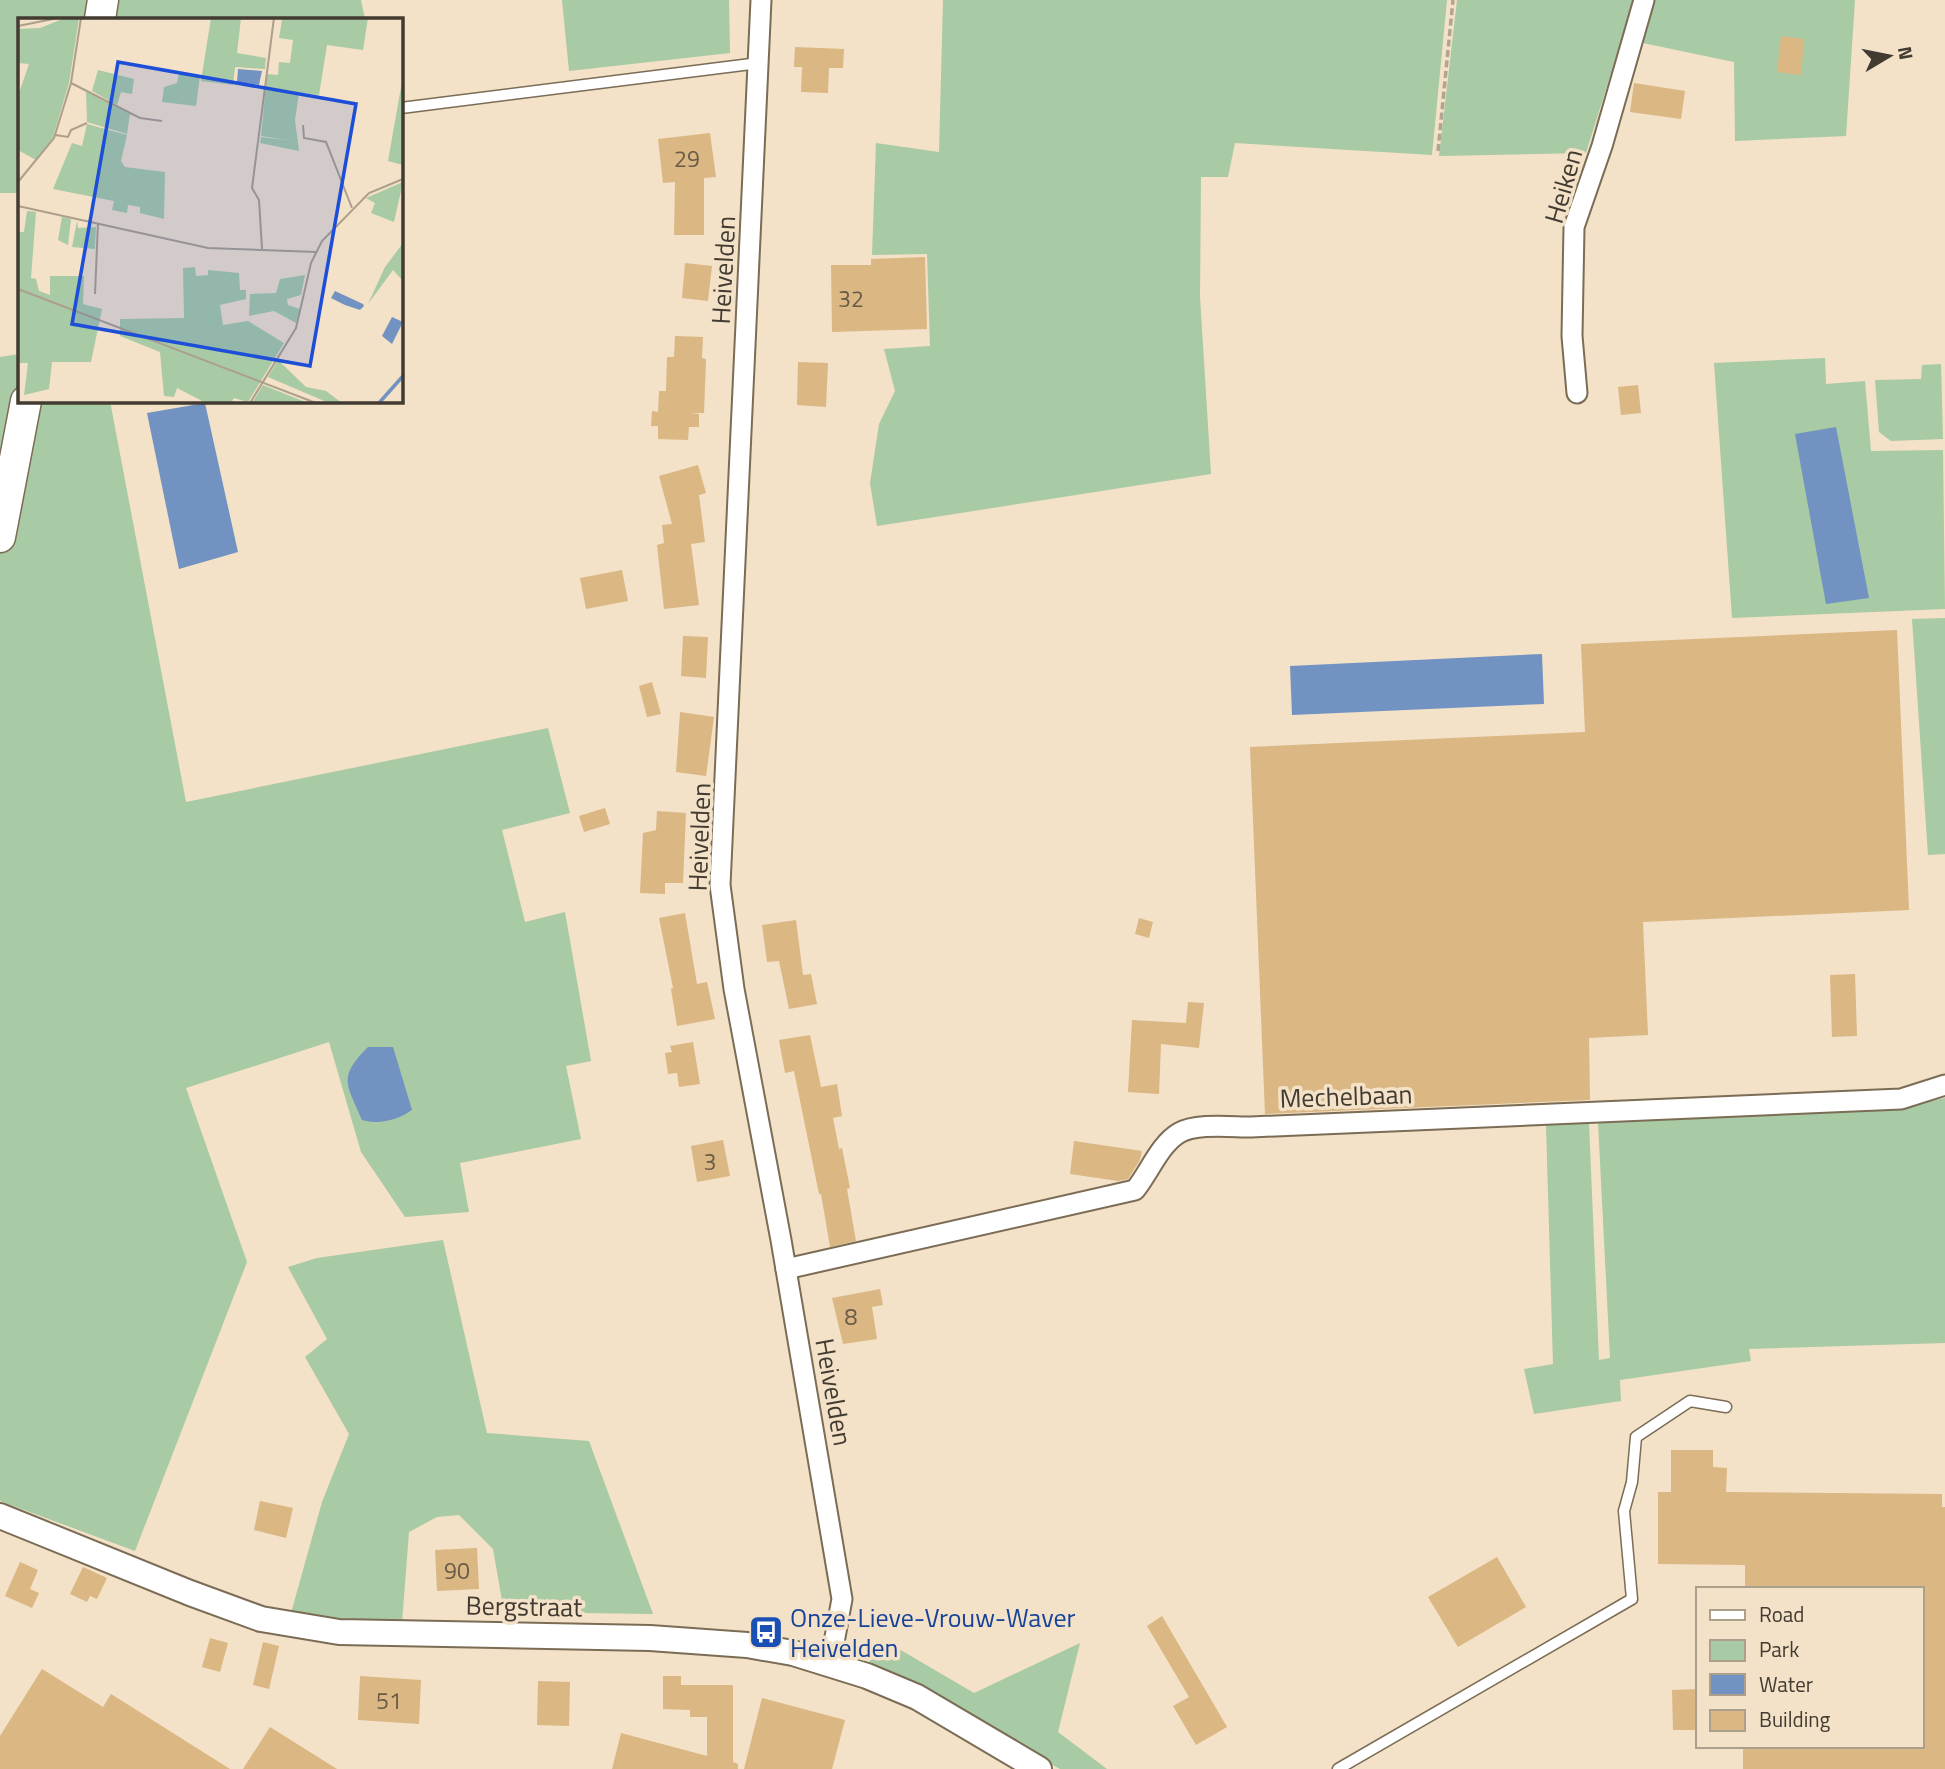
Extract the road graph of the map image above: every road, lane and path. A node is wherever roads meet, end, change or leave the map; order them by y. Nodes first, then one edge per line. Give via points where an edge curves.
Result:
1 (103, 0) edge
2 (761, 0) edge
3 (1453, 0) edge
4 (1644, 0) edge
5 (100, 18) edge
6 (759, 63) junction
7 (402, 108) edge
8 (1437, 151) dead end
9 (1577, 393) dead end
10 (26, 402) edge
11 (0, 537) edge
12 (1945, 1085) edge
13 (786, 1269) junction
14 (1726, 1407) dead end
15 (0, 1516) edge
16 (830, 1664) junction
17 (1039, 1769) edge
18 (1338, 1769) edge

1 - 5 main road
2 - 6 street, Heivelden
3 - 8 path
4 - 9 street, Heiken via 1574,227 1572,336
6 - 7 lane
6 - 13 street, Heivelden via 720,885 734,989
10 - 11 main road
12 - 13 street, Mechelbaan via 1901,1099 1206,1126 1179,1132 1135,1190
13 - 16 street, Heivelden via 842,1599
14 - 18 lane via 1690,1401 1636,1437 1625,1511 1632,1600
15 - 16 street, Bergstraat via 261,1619 339,1632 650,1637 747,1645
16 - 17 street, Bergstraat via 917,1697

